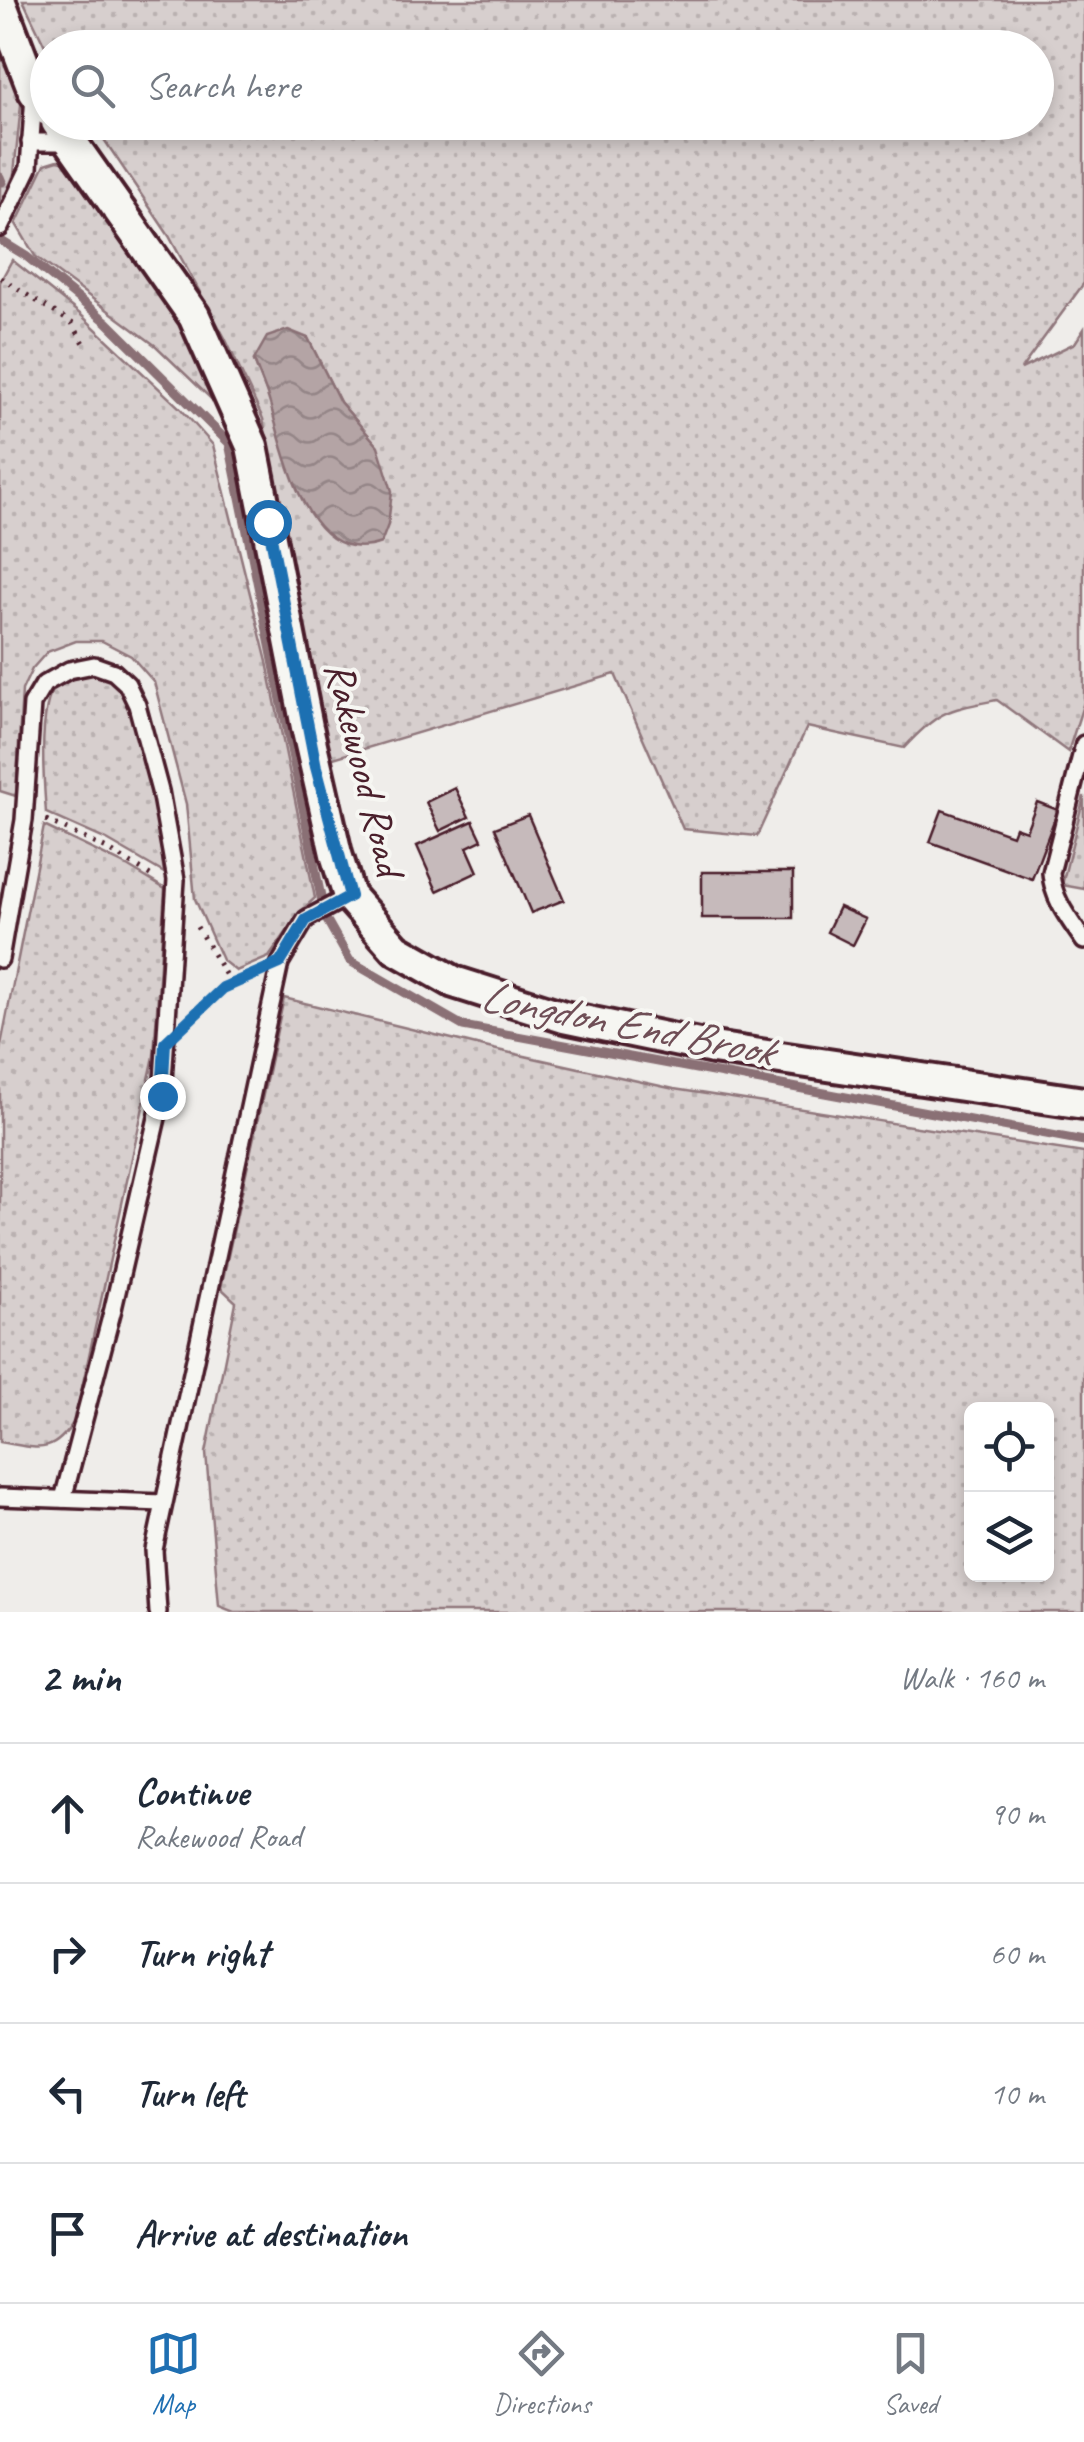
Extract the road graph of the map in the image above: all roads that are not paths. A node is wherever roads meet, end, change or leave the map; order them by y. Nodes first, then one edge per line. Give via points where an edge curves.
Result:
1 (0, 2) edge
2 (30, 74) edge
3 (37, 140) edge
4 (70, 140) edge
5 (30, 142) joint
6 (1, 225) edge
7 (1084, 744) edge
8 (342, 900) junction
9 (1084, 941) edge
10 (0, 959) edge
11 (1084, 1102) edge
12 (0, 1496) edge
13 (62, 1499) junction
14 (163, 1503) junction
15 (158, 1612) edge

1 - 2 street
3 - 5 lane
4 - 8 street, Rakewood Road via 194,316 252,446
5 - 6 lane via 28,168
7 - 9 lane via 1051,873 1058,902
8 - 11 street, Rakewood Road via 396,949 454,982 564,1017 713,1048
8 - 14 lane via 306,920 280,963
10 - 13 lane via 24,820 32,704 44,684 69,670 94,666 114,672 137,705 176,880 158,1115
12 - 13 lane
13 - 14 lane
14 - 15 lane via 154,1550

